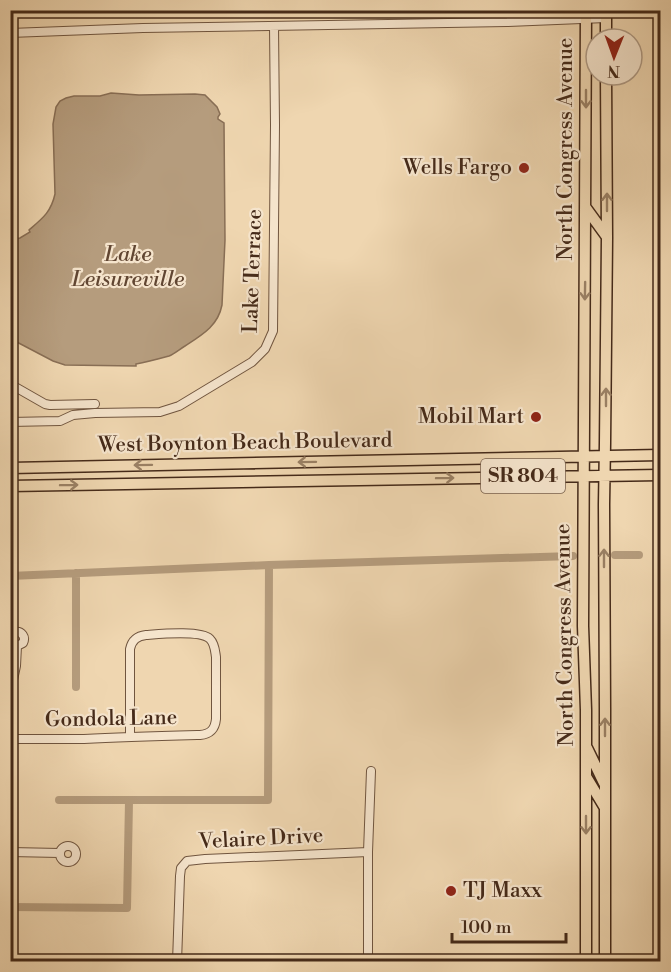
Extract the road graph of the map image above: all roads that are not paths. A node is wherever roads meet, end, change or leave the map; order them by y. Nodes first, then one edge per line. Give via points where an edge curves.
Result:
1 (606, 14) edge
2 (586, 15) edge
3 (274, 26) junction
4 (10, 33) edge
5 (606, 87) edge
6 (10, 183) edge
7 (10, 192) edge
8 (586, 208) junction
9 (607, 238) junction
10 (586, 247) junction
11 (606, 265) junction
12 (10, 384) edge
13 (95, 404) dead end
14 (10, 422) edge
15 (660, 455) edge
16 (583, 456) junction
17 (605, 456) junction
18 (362, 461) junction
19 (333, 462) junction
20 (10, 468) edge
21 (660, 475) edge
22 (584, 476) junction
23 (604, 476) junction
24 (313, 480) junction
25 (343, 480) junction
26 (10, 486) edge
27 (10, 636) edge
28 (14, 644) edge
29 (10, 694) edge
30 (129, 737) junction
31 (10, 739) edge
32 (586, 746) junction
33 (370, 771) dead end
34 (586, 777) junction
35 (605, 786) junction
36 (605, 808) junction
37 (10, 852) edge
38 (368, 852) junction
39 (60, 853) dead end
40 (177, 962) edge
41 (368, 962) edge
42 (586, 962) edge
43 (605, 962) edge

1 - 2 street
2 - 3 street
2 -> 8 main road, North Congress Avenue
3 - 4 street
3 - 14 street, Lake Terrace via 273,331 265,349 252,362 166,411 77,414 60,421
9 -> 5 main road, North Congress Avenue
6 - 7 street
8 - 9 main road
8 - 10 main road, North Congress Avenue
9 - 11 main road, North Congress Avenue
10 - 11 main road
10 -> 16 main road, North Congress Avenue
17 -> 11 main road, North Congress Avenue
12 - 13 street via 45,404
15 - 17 main road, West Boynton Beach Boulevard / SR 804
16 - 17 main road, West Boynton Beach Boulevard / SR 804
16 - 18 main road, West Boynton Beach Boulevard / SR 804
16 - 22 main road, North Congress Avenue
17 - 23 main road, North Congress Avenue
18 - 19 main road, West Boynton Beach Boulevard / SR 804
18 - 25 main road
19 -> 20 main road, West Boynton Beach Boulevard / SR 804
19 - 24 main road
21 - 23 main road, West Boynton Beach Boulevard / SR 804
22 - 23 main road, West Boynton Beach Boulevard / SR 804
25 -> 22 main road, West Boynton Beach Boulevard / SR 804
22 - 32 main road, North Congress Avenue
35 -> 23 main road, North Congress Avenue
24 - 25 main road, West Boynton Beach Boulevard / SR 804
26 -> 24 main road, West Boynton Beach Boulevard / SR 804
27 - 28 street via 17,632 23,635 24,642
28 - 29 street via 16,666
30 - 30 street, Gondola Lane via 132,641 147,635 208,637 216,657 216,719 212,731 207,735
30 - 31 street, Gondola Lane
32 - 34 main road, North Congress Avenue
32 - 35 main road
33 - 38 street
34 - 36 main road
34 -> 42 main road, North Congress Avenue
35 - 36 main road, North Congress Avenue
36 - 43 main road, North Congress Avenue
37 - 39 street
38 - 40 street, Velaire Drive via 187,861 181,870
38 - 41 street

